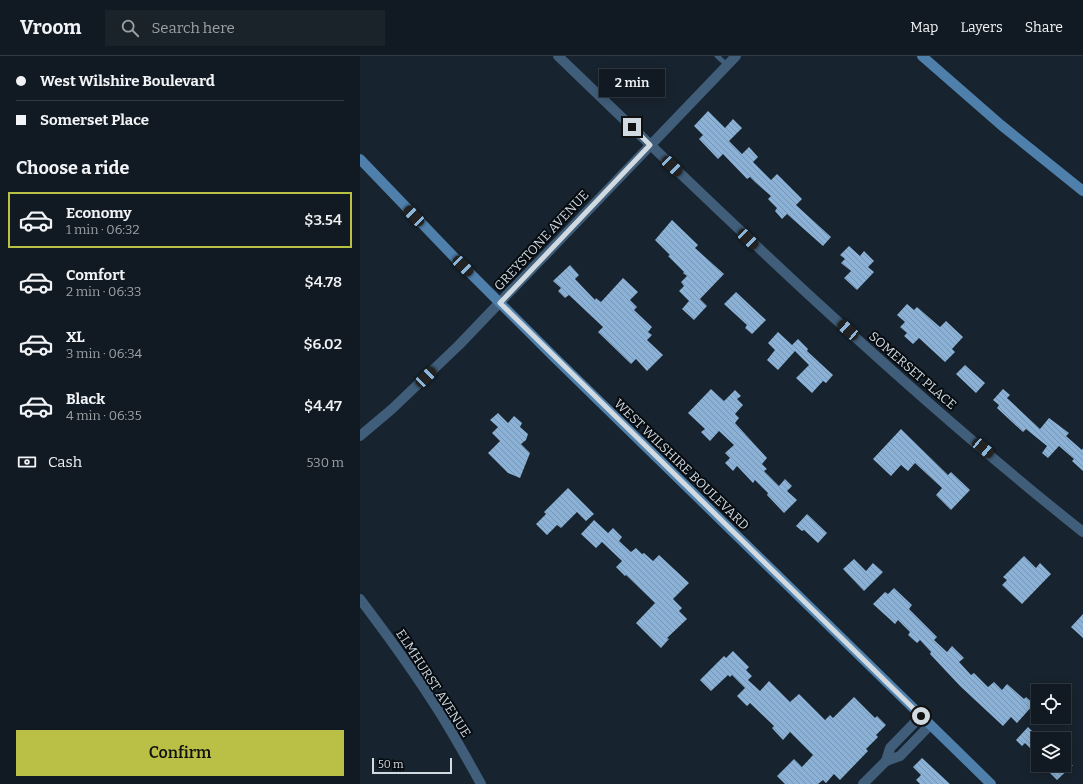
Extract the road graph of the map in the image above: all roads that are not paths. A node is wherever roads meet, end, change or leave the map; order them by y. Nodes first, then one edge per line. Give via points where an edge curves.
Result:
1 (558, 56) edge
2 (717, 56) edge
3 (736, 56) edge
4 (922, 56) edge
5 (726, 66) junction
6 (650, 145) junction
7 (360, 159) edge
8 (1083, 191) edge
9 (500, 303) junction
10 (360, 436) edge
11 (1083, 532) edge
12 (360, 599) edge
13 (921, 716) junction
14 (930, 725) junction
15 (886, 761) junction
16 (986, 783) edge
17 (481, 784) edge
18 (863, 784) edge

1 - 6 street, SOMERSET PLACE
2 - 5 lane
3 - 5 street, GREYSTONE AVENUE
4 - 8 street via 1001,125
5 - 6 street, GREYSTONE AVENUE
6 - 9 street, GREYSTONE AVENUE
6 - 11 street, SOMERSET PLACE via 758,249 915,390
7 - 9 street, WEST WILSHIRE BOULEVARD
9 - 10 street, GREYSTONE AVENUE via 392,409
9 - 13 street, WEST WILSHIRE BOULEVARD
12 - 17 street, ELMHURST AVENUE via 432,699
13 - 14 street, WEST WILSHIRE BOULEVARD
13 - 15 street via 890,748
14 - 15 street via 900,756
14 - 16 street, WEST WILSHIRE BOULEVARD
15 - 18 street

